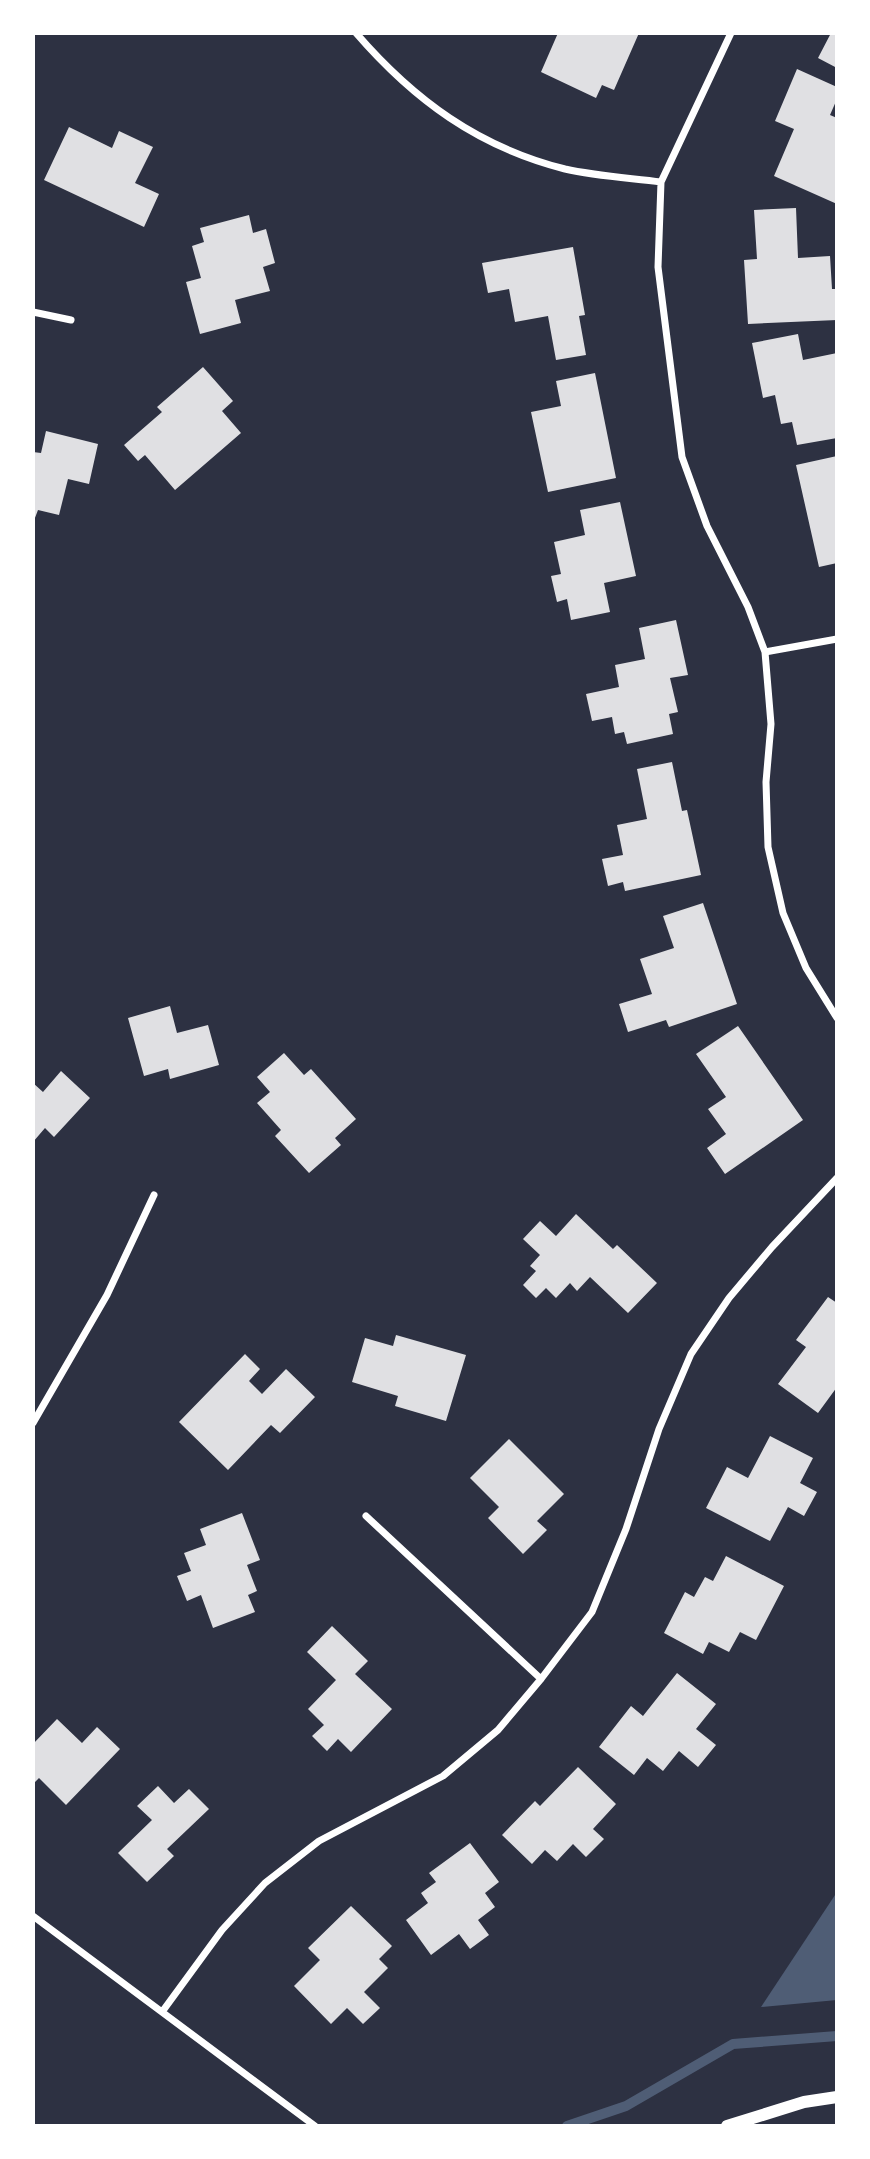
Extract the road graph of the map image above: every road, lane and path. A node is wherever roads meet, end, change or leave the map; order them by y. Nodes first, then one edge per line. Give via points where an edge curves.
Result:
1 (356, 33) edge
2 (731, 33) edge
3 (661, 182) junction
4 (33, 312) edge
5 (71, 320) dead end
6 (837, 639) edge
7 (765, 652) junction
8 (837, 1018) edge
9 (837, 1178) edge
10 (154, 1195) dead end
11 (33, 1423) edge
12 (366, 1516) dead end
13 (541, 1679) junction
14 (33, 1916) edge
15 (162, 2012) junction
16 (837, 2097) edge
17 (314, 2126) edge
18 (727, 2126) edge

1 - 3 street via 421,99 513,153 567,169
2 - 3 street
3 - 7 street via 657,267 682,457 707,526
4 - 5 street
6 - 7 street
7 - 8 street via 771,724 766,782 768,847 783,913 806,968
9 - 13 street via 729,1298 691,1354 592,1612
10 - 11 street via 107,1295
12 - 13 street
13 - 15 street via 498,1730 443,1776 319,1841 265,1883 222,1930
14 - 15 street
15 - 17 street
16 - 18 street via 804,2102

